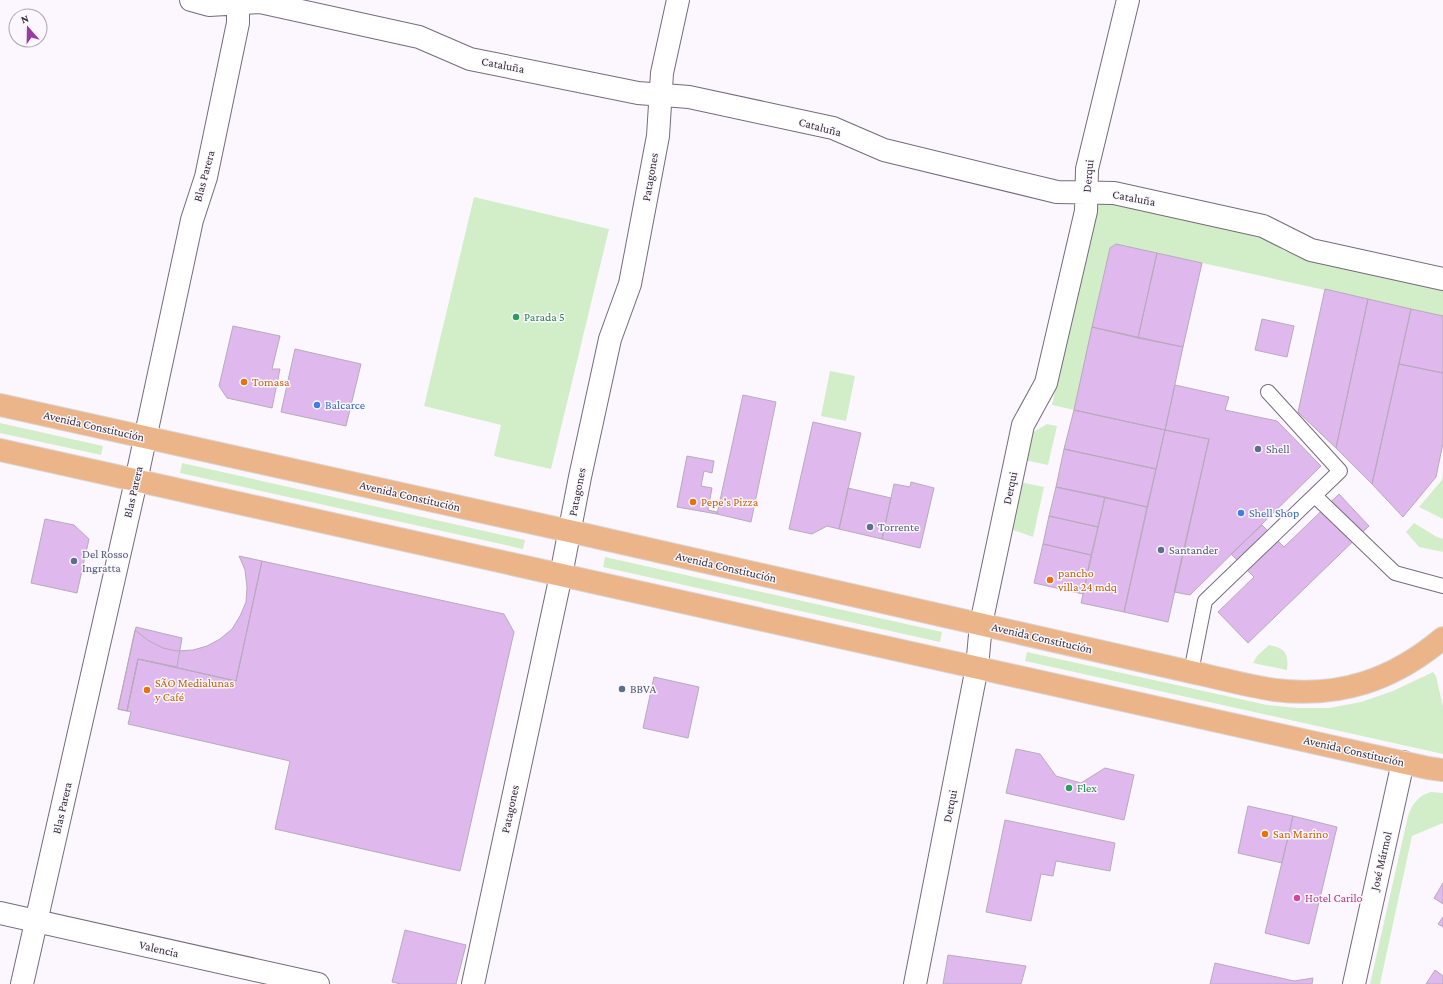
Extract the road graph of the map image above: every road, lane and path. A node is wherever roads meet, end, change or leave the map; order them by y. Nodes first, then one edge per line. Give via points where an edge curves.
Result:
1 (191, 0) edge
2 (678, 0) edge
3 (1128, 0) edge
4 (238, 2) edge
5 (660, 95) junction
6 (1086, 193) junction
7 (1443, 279) edge
8 (1268, 392) dead end
9 (0, 405) edge
10 (146, 437) junction
11 (0, 450) edge
12 (136, 481) junction
13 (1315, 496) junction
14 (569, 531) junction
15 (561, 575) junction
16 (1443, 586) edge
17 (981, 624) junction
18 (1443, 638) edge
19 (977, 668) junction
20 (1191, 672) junction
21 (1403, 762) junction
22 (1443, 770) edge
23 (0, 913) edge
24 (36, 921) junction
25 (22, 984) edge
26 (318, 984) edge
27 (473, 984) edge
28 (915, 984) edge
29 (1354, 984) edge

1 - 4 street, Cataluña via 209,5
2 - 5 street, Patagones
3 - 6 street, Derqui via 1087,169
4 - 5 street, Cataluña via 260,2 419,37 470,58 638,93
4 - 10 street, Blas Parera via 238,22 206,177 192,220
5 - 6 street, Cataluña via 689,97 833,128 884,150 1057,192
5 - 14 street, Patagones via 658,136 630,284 610,339
6 - 7 street, Cataluña via 1114,193 1263,226 1311,250
6 - 17 street, Derqui via 1086,211 1046,383 1023,425
8 - 13 lane via 1340,471
9 - 10 main road, Avenida Constitución
10 - 12 street, Blas Parera
10 - 14 main road, Avenida Constitución
11 - 12 main road, Avenida Constitución
12 - 15 main road, Avenida Constitución
12 - 24 street, Blas Parera
13 - 16 lane via 1395,573
13 - 20 lane via 1205,601
14 - 15 street, Patagones
14 - 17 main road, Avenida Constitución
15 - 19 main road, Avenida Constitución
15 - 27 street, Patagones
17 - 19 street, Derqui
17 - 20 main road, Avenida Constitución
18 - 20 main road, Avenida Constitución via 1404,666 1375,680 1320,692 1274,690
19 - 21 main road, Avenida Constitución
19 - 28 street, Derqui
21 - 22 main road, Avenida Constitución
21 - 29 street, José Mármol
23 - 24 street, Valencia
24 - 25 street, Blas Parera
24 - 26 street, Valencia

